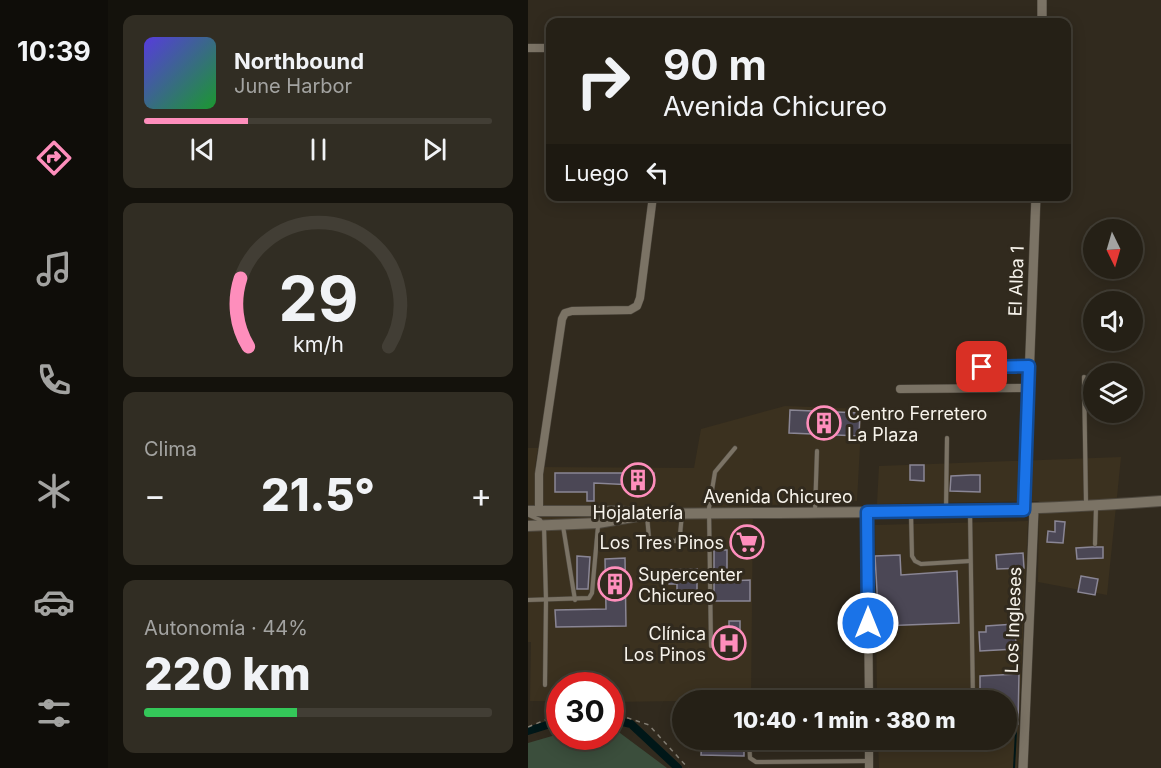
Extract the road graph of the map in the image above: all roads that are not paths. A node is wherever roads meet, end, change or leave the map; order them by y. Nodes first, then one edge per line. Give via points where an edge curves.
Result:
1 (1042, 0) edge
2 (1042, 18) edge
3 (528, 48) edge
4 (546, 48) edge
5 (652, 201) edge
6 (1036, 201) edge
7 (1029, 366) junction
8 (970, 387) junction
9 (1028, 387) junction
10 (900, 389) dead end
11 (1086, 423) edge
12 (946, 438) dead end
13 (735, 448) dead end
14 (817, 451) dead end
15 (1161, 501) edge
16 (1091, 506) junction
17 (1029, 510) junction
18 (946, 511) junction
19 (970, 511) junction
20 (532, 512) edge
21 (563, 512) junction
22 (867, 512) junction
23 (910, 512) junction
24 (647, 513) junction
25 (682, 513) junction
26 (709, 513) junction
27 (815, 513) junction
28 (598, 523) junction
29 (528, 526) edge
30 (544, 526) junction
31 (563, 526) junction
32 (1095, 544) dead end
33 (970, 561) junction
34 (528, 600) edge
35 (546, 600) junction
36 (575, 600) junction
37 (711, 646) dead end
38 (545, 685) dead end
39 (868, 690) edge
40 (973, 690) edge
41 (750, 750) edge
42 (869, 765) edge
43 (1023, 768) edge

1 - 2 street
3 - 4 street
5 - 20 street via 637,306 630,310 572,311 561,319
6 - 7 street, El Alba 1
7 - 8 street via 982,367
7 - 9 street, El Alba 1
8 - 9 street
8 - 10 street
9 - 17 street, El Alba 1
11 - 16 lane
12 - 18 lane
13 - 26 lane via 714,477
14 - 27 lane
15 - 16 main road, Avenida Chicureo
16 - 17 main road, Avenida Chicureo
16 - 32 lane
17 - 19 main road, Avenida Chicureo
17 - 43 street, Los Ingleses
18 - 19 main road, Avenida Chicureo
18 - 23 main road, Avenida Chicureo
19 - 33 lane
20 - 21 main road, Avenida Chicureo
20 - 30 lane
21 - 24 main road, Avenida Chicureo
21 - 30 lane
22 - 23 main road, Avenida Chicureo
22 - 27 main road, Avenida Chicureo
22 - 39 street
23 - 33 lane via 915,561
24 - 25 main road, Avenida Chicureo
24 - 25 lane via 649,538 654,542 679,539
24 - 28 main road, Avenida Chicureo
25 - 26 main road, Avenida Chicureo
26 - 27 main road, Avenida Chicureo
26 - 37 lane
28 - 31 main road, Avenida Chicureo
28 - 36 lane via 592,593 589,598
29 - 30 main road, Avenida Chicureo
30 - 31 main road, Avenida Chicureo
30 - 35 lane
31 - 36 lane
33 - 40 lane
34 - 35 lane
35 - 36 lane
35 - 38 lane
41 - 42 lane via 750,758 756,762

